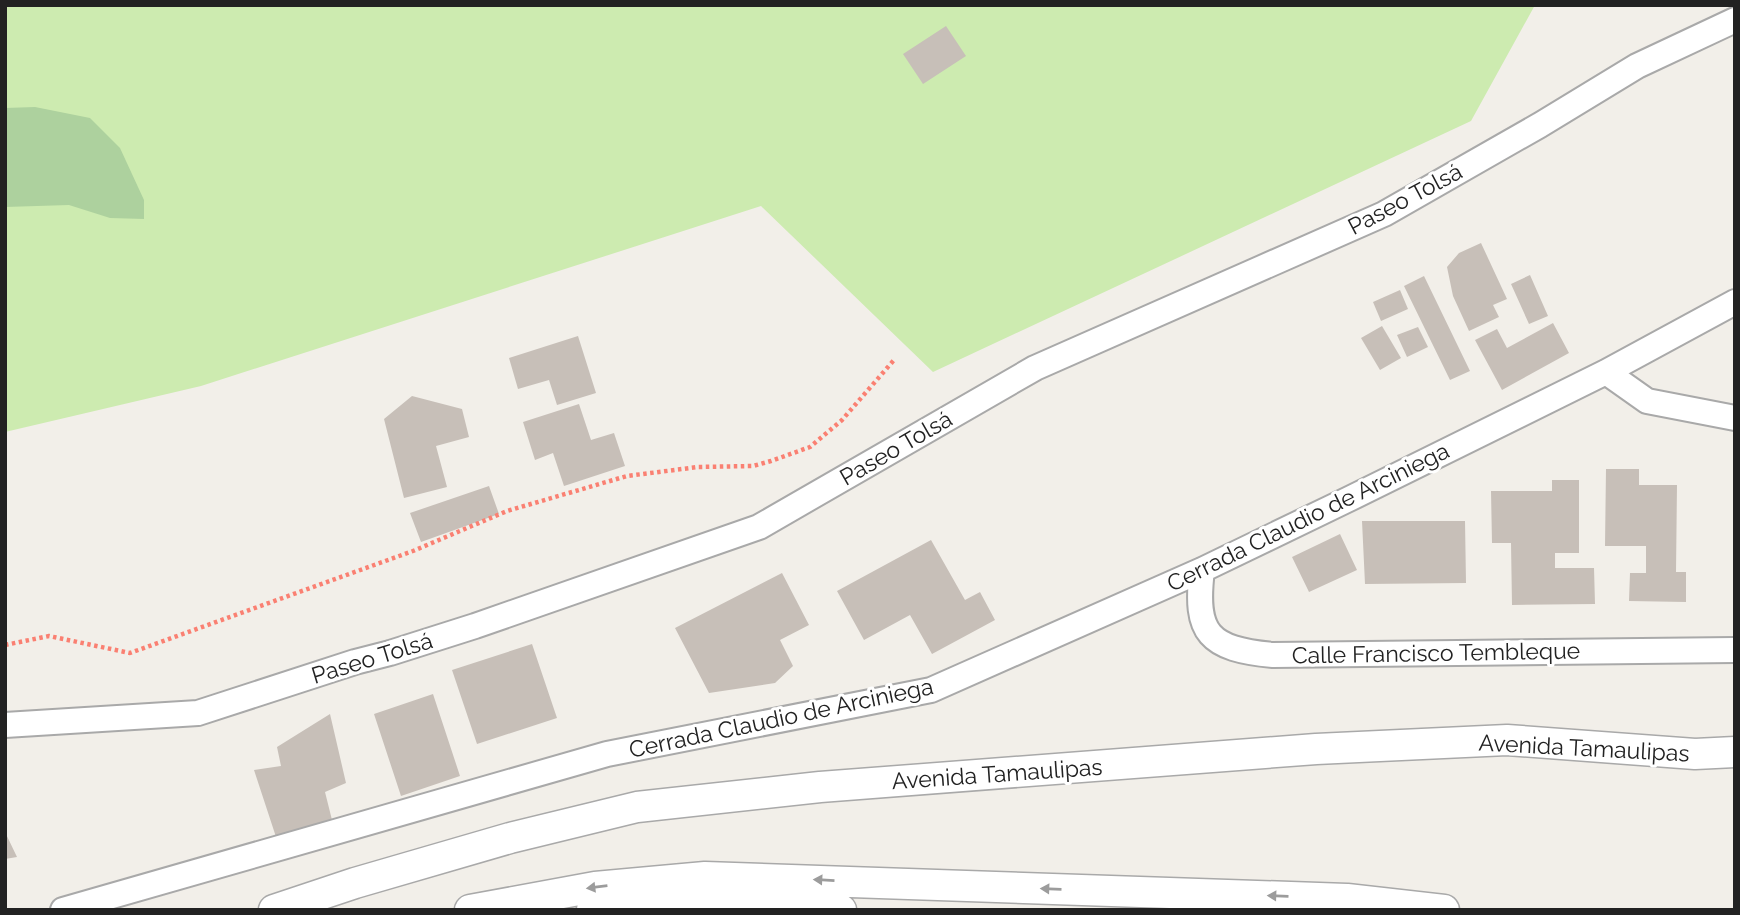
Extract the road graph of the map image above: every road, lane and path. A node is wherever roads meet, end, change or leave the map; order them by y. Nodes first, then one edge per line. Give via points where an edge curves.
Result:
1 (1735, 20) edge
2 (1735, 302) edge
3 (894, 360) dead end
4 (1606, 372) junction
5 (1735, 418) edge
6 (1202, 570) junction
7 (5, 645) edge
8 (1735, 650) edge
9 (5, 725) edge
10 (1735, 752) edge
11 (1155, 892) junction
12 (1440, 909) edge
13 (63, 910) edge
14 (274, 910) edge
15 (470, 910) edge
16 (592, 910) edge
17 (841, 910) edge
18 (1120, 910) edge

1 - 9 street, Paseo Tolsá via 1637,66 1384,214 1035,368 759,527 475,626 198,713
2 - 4 street
3 - 7 path via 842,420 810,447 771,461 627,476 507,511 413,551 130,653 49,636
4 - 5 street via 1647,401
4 - 6 street, Cerrada Claudio de Arciniega
6 - 8 street, Calle Francisco Tembleque via 1199,599 1203,623 1214,640 1243,652
6 - 13 street, Cerrada Claudio de Arciniega via 931,690 607,754
10 - 14 street, Avenida Tamaulipas via 1695,754 1507,740 1329,748 637,807 510,838
12 -> 11 street via 1347,899
11 -> 15 street via 705,877 595,887
11 - 18 street
16 - 17 street via 706,898

